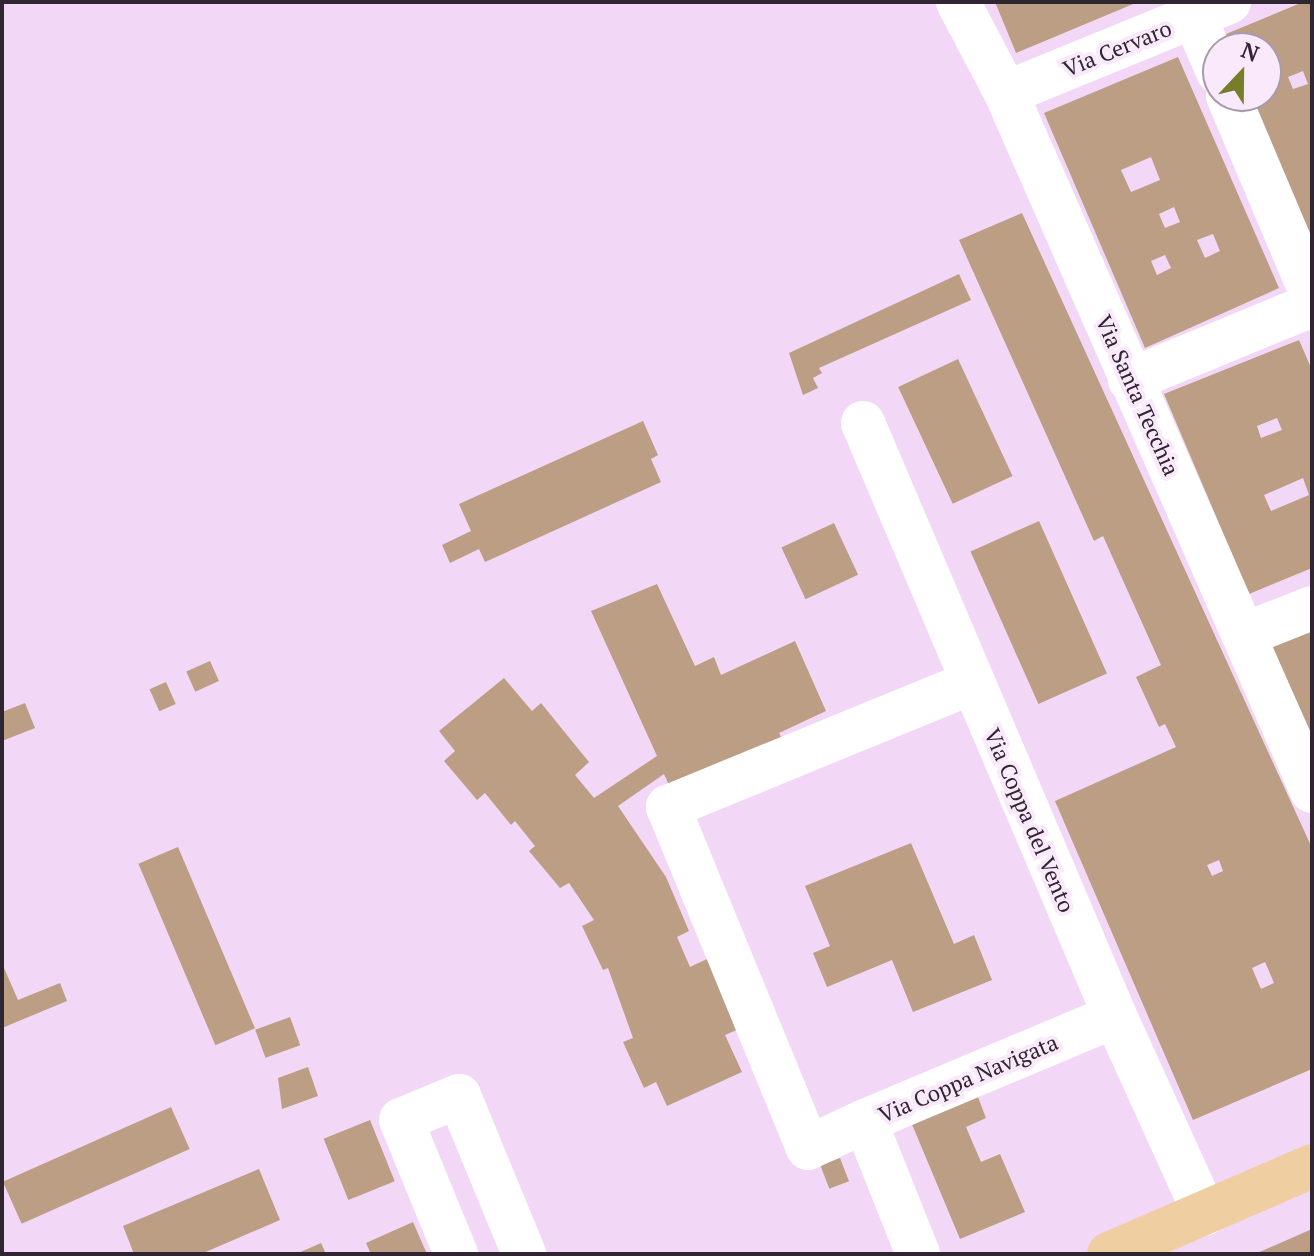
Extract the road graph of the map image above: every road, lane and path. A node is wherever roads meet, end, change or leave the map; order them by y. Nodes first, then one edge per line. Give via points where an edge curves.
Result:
1 (958, 2) edge
2 (1204, 7) edge
3 (1209, 32) edge
4 (1006, 93) junction
5 (1235, 112) edge
6 (1312, 295) edge
7 (1312, 305) edge
8 (1130, 380) junction
9 (863, 423) dead end
10 (1312, 608) edge
11 (1246, 634) junction
12 (970, 683) junction
13 (1312, 791) edge
14 (1115, 1016) junction
15 (865, 1121) junction
16 (1312, 1166) edge
17 (1205, 1214) junction
18 (909, 1251) edge
19 (456, 1254) edge
20 (524, 1254) edge
21 (1109, 1254) edge

1 - 4 street, Via Santa Tecchia
2 - 3 street
2 - 4 street, Via Cervaro
4 - 8 street, Via Santa Tecchia
5 - 6 street
7 - 8 street
8 - 11 street, Via Santa Tecchia
9 - 12 street, Via Coppa del Vento
10 - 11 street
11 - 13 street, Via Santa Tecchia
12 - 14 street, Via Coppa del Vento
12 - 15 street via 668,807 808,1148
14 - 15 street, Via Coppa Navigata
14 - 17 street, Via Coppa del Vento
15 - 18 street, Via Coppa Navigata
16 - 17 main road
17 - 21 main road
19 - 20 street via 401,1120 459,1096

